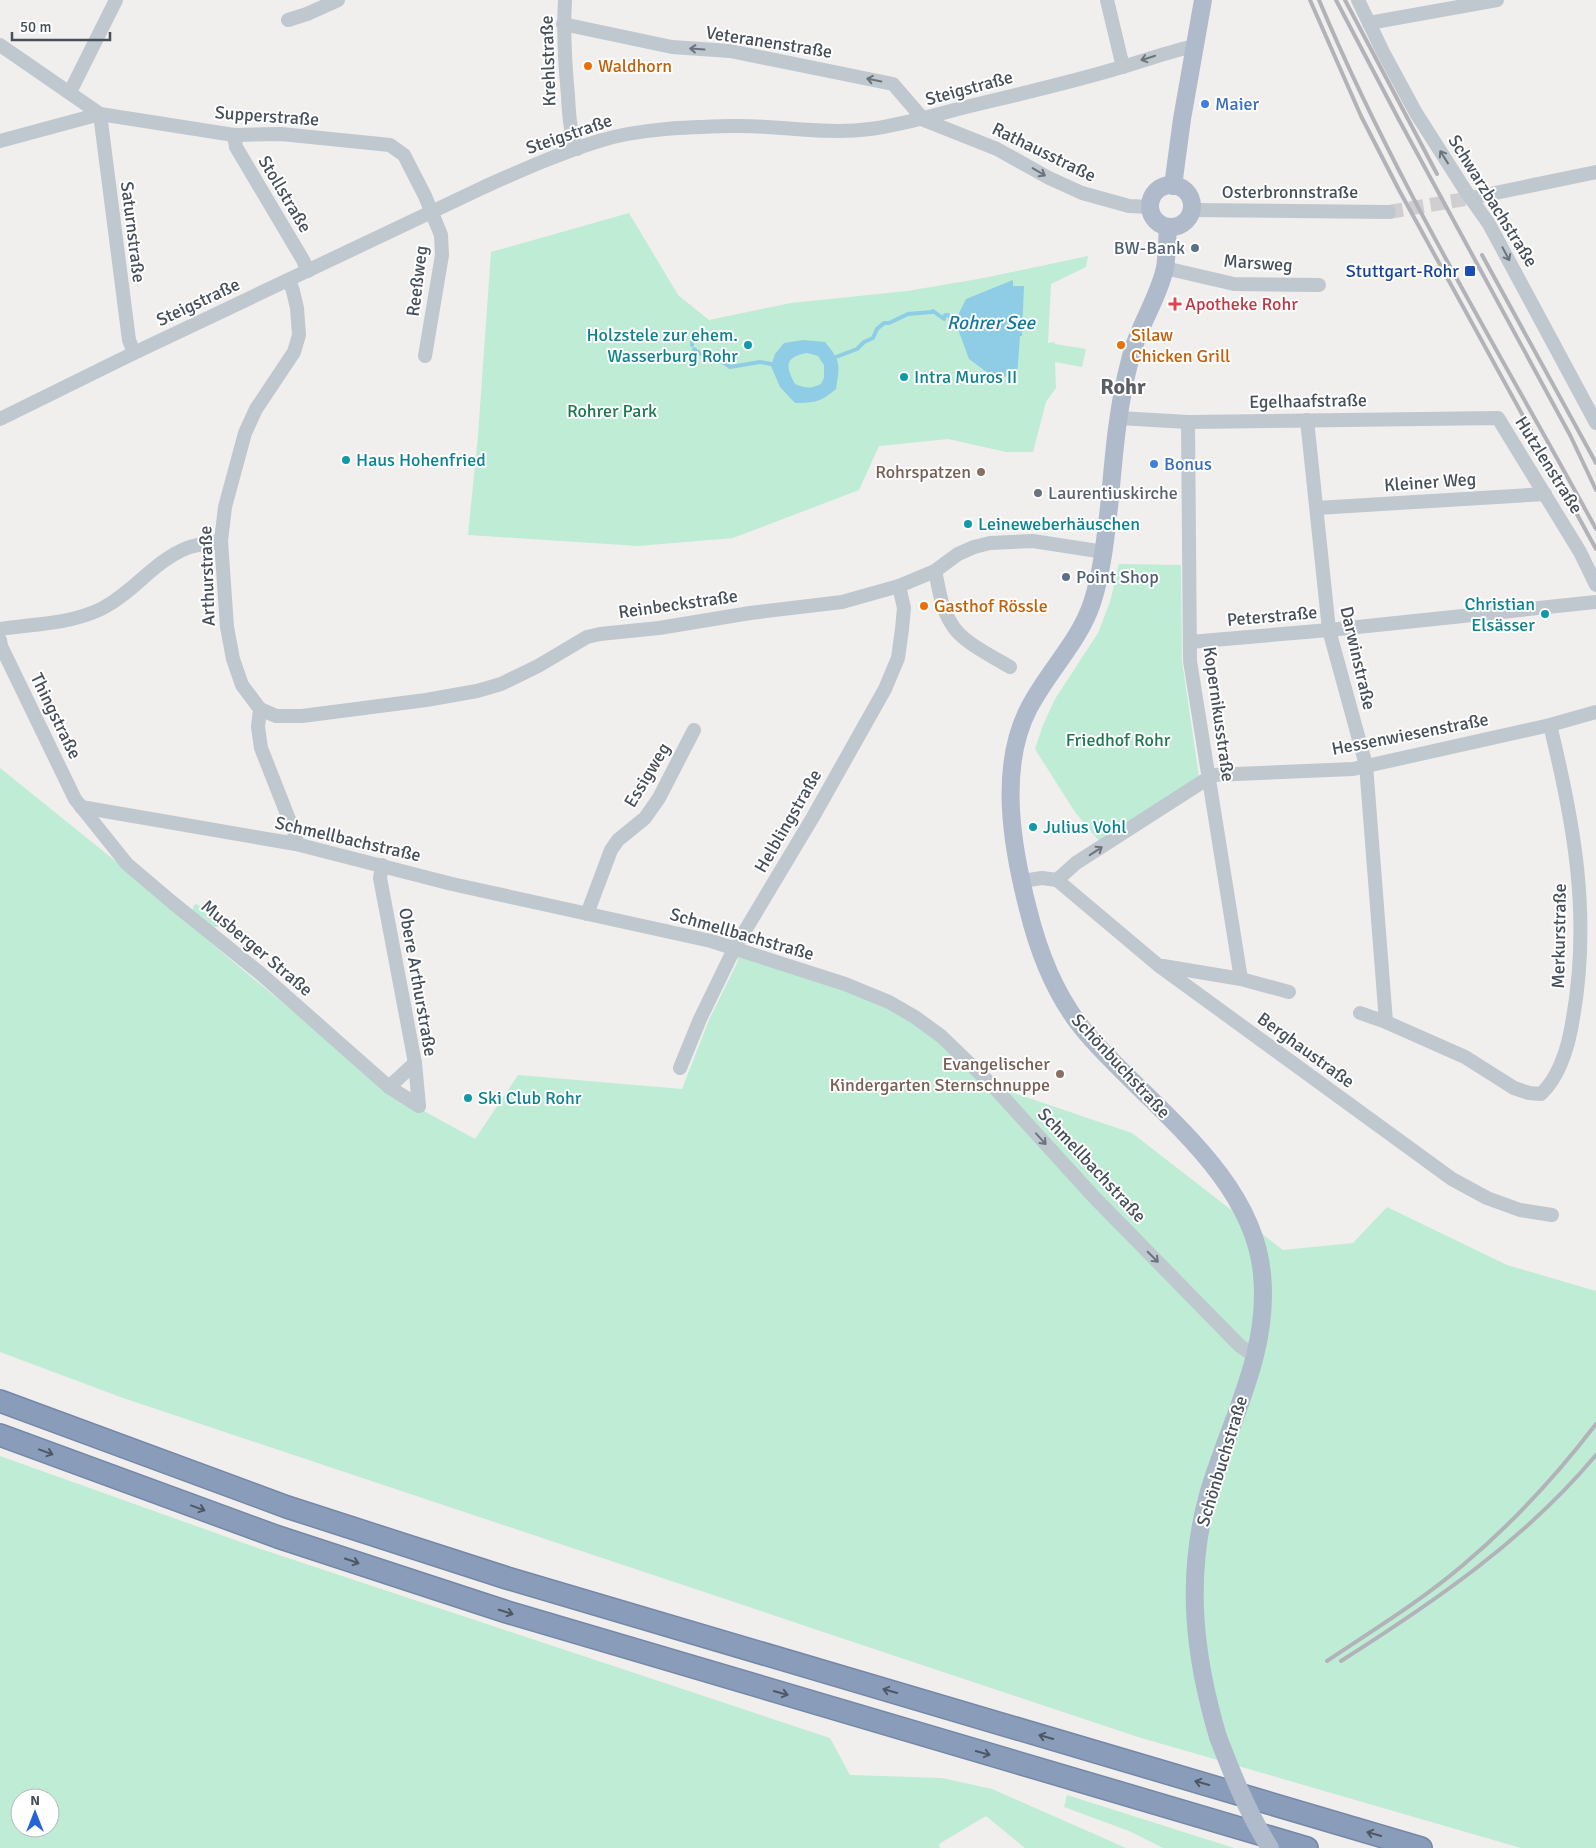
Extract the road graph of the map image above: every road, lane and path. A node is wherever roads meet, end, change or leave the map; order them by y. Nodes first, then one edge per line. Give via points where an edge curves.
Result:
1 (116, 0) edge
2 (338, 0) edge
3 (565, 0) edge
4 (1107, 0) edge
5 (1203, 0) edge
6 (1358, 0) edge
7 (1498, 0) edge
8 (323, 3) edge
9 (288, 20) dead end
10 (1369, 23) junction
11 (563, 24) junction
12 (0, 45) edge
13 (1195, 46) junction
14 (1123, 67) junction
15 (70, 92) junction
16 (962, 108) junction
17 (100, 114) junction
18 (924, 120) junction
19 (234, 134) junction
20 (961, 134) junction
21 (0, 141) edge
22 (576, 149) junction
23 (1596, 172) edge
24 (1173, 186) junction
25 (1471, 198) junction
26 (1150, 207) junction
27 (1191, 210) junction
28 (431, 212) junction
29 (1389, 212) tunnel mouth
30 (1168, 227) junction
31 (1165, 268) junction
32 (308, 271) junction
33 (289, 280) junction
34 (1319, 285) dead end
35 (134, 353) junction
36 (425, 356) dead end
37 (1591, 404) edge
38 (1119, 418) junction
39 (1498, 418) joint
40 (0, 419) edge
41 (1307, 420) junction
42 (1188, 422) junction
43 (1596, 423) edge
44 (1544, 494) junction
45 (1317, 508) junction
46 (221, 541) junction
47 (1104, 552) junction
48 (935, 571) junction
49 (1596, 585) edge
50 (899, 586) junction
51 (1596, 602) edge
52 (0, 629) edge
53 (1329, 630) junction
54 (0, 640) edge
55 (1190, 642) junction
56 (1010, 668) dead end
57 (260, 709) junction
58 (1596, 712) edge
59 (1550, 724) junction
60 (694, 730) dead end
61 (1366, 765) junction
62 (1208, 778) junction
63 (81, 807) junction
64 (296, 844) junction
65 (382, 865) junction
66 (1057, 880) junction
67 (1022, 881) junction
68 (587, 914) junction
69 (734, 949) junction
70 (1158, 965) junction
71 (1241, 979) junction
72 (1289, 992) dead end
73 (1360, 1013) dead end
74 (1386, 1022) junction
75 (415, 1063) junction
76 (680, 1068) dead end
77 (389, 1087) junction
78 (419, 1106) joint
79 (1552, 1215) dead end
80 (1256, 1357) junction
81 (0, 1401) edge
82 (0, 1435) edge
83 (1270, 1848) edge
84 (1307, 1848) edge
85 (1421, 1848) edge

1 - 15 street
2 - 8 street
3 - 11 street, Krehlstraße
4 - 14 street
5 - 13 main road
6 - 10 street, Schwarzbachstraße
7 - 10 street
8 - 9 street via 307,14
25 -> 10 street, Schwarzbachstraße via 1416,113
18 -> 11 street, Veteranenstraße via 893,84 730,51 672,47
11 - 22 street, Krehlstraße via 570,123
12 - 15 street, Supperstraße
13 -> 14 street, Steigstraße
13 - 24 main road
14 - 16 street, Steigstraße
15 - 17 street, Supperstraße
16 - 18 street, Steigstraße
16 - 20 street
17 - 19 street, Supperstraße
17 - 21 street
17 - 35 street, Saturnstraße via 129,340
18 - 20 street, Rathausstraße
18 - 22 street, Steigstraße via 844,132 736,126 666,130 627,134
19 - 28 street, Supperstraße via 281,134 390,145 404,155
19 - 32 street, Stollstraße via 236,147
20 -> 26 street, Rathausstraße via 1004,152 1082,193 1129,206
22 - 28 street, Steigstraße via 528,167
23 - 25 street
24 - 26 main road via 1157,191
24 - 27 main road via 1187,193
25 -> 37 street, Schwarzbachstraße via 1490,224
26 - 30 main road via 1156,220
27 - 29 street, Osterbronnstraße
27 - 30 main road via 1184,223
28 - 32 street, Steigstraße
28 - 36 street, Reeßweg via 441,235 442,256
30 - 31 main road, Schönbuchstraße
31 - 34 street, Marsweg via 1234,284
31 - 38 main road, Schönbuchstraße via 1136,340
32 - 33 street, Steigstraße
33 - 35 street, Steigstraße
33 - 46 street, Arthurstraße via 299,334 294,352 256,409 245,433 225,507
35 - 40 street, Steigstraße
37 - 43 street, Schwarzbachstraße
38 - 42 street, Egelhaafstraße
38 - 47 main road, Schönbuchstraße
39 - 41 street, Egelhaafstraße
39 - 44 street, Hutzlenstraße
41 - 42 street, Egelhaafstraße
41 - 45 street, Darwinstraße
42 - 55 street, Kopernikusstraße
44 - 45 street, Kleiner Weg
44 - 49 street, Hutzlenstraße
45 - 53 street, Darwinstraße
46 - 52 street via 186,548 103,608 86,616
46 - 57 street, Arthurstraße via 232,658 242,685
47 - 48 street, Reinbeckstraße via 1033,541 990,543 958,554
47 - 67 main road, Schönbuchstraße via 1090,608 1079,633 1027,710 1018,737 1010,794
48 - 50 street, Reinbeckstraße
48 - 56 street via 941,600 951,624 967,641
50 - 57 street, Reinbeckstraße via 842,602 587,637 521,675 478,692 302,716 276,716
50 - 69 street, Helblingstraße via 904,608 902,629 898,658 885,689
51 - 53 street, Peterstraße
53 - 55 street, Peterstraße
53 - 61 street, Darwinstraße
54 - 63 street, Thingstraße
55 - 62 street, Kopernikusstraße
57 - 64 street via 261,748
58 - 59 street, Hessenwiesenstraße
59 - 61 street, Hessenwiesenstraße
59 - 74 street, Merkurstraße via 1567,794 1579,878 1582,941 1570,1036 1551,1084 1541,1094 1514,1088 1465,1058
60 - 68 street, Essigweg via 646,818 618,840 611,850
61 - 62 street, Hessenwiesenstraße via 1353,769 1213,775
61 - 74 street, Darwinstraße
66 -> 62 street, Hessenwiesenstraße via 1076,863
62 - 71 street, Kopernikusstraße
63 - 64 street, Schmellbachstraße
63 - 77 street, Musberger Straße via 126,864 261,974
64 - 65 street, Schmellbachstraße
65 - 68 street, Schmellbachstraße
65 - 75 street, Obere Arthurstraße via 380,878
66 - 67 street
66 - 70 street, Berghaustraße
67 - 80 main road, Schönbuchstraße via 1048,974 1066,1005 1086,1032 1166,1113 1214,1168 1248,1222 1261,1260 1263,1278 1262,1327
68 - 69 street, Schmellbachstraße
69 - 76 street, Helblingstraße
69 -> 80 street, Schmellbachstraße via 889,1002 941,1036 993,1086 1093,1196 1240,1346
70 - 71 street
70 - 79 street, Berghaustraße via 1452,1179 1487,1198 1520,1210
71 - 72 street
73 - 74 street, Merkurstraße
75 - 77 street
75 - 78 street, Obere Arthurstraße
77 - 78 street, Musberger Straße
80 - 83 main road, Schönbuchstraße, bridge via 1208,1496 1196,1553 1194,1597 1197,1648 1218,1738 1249,1812
85 -> 81 highway via 401,1545 287,1507
82 -> 84 highway via 278,1537 507,1612

